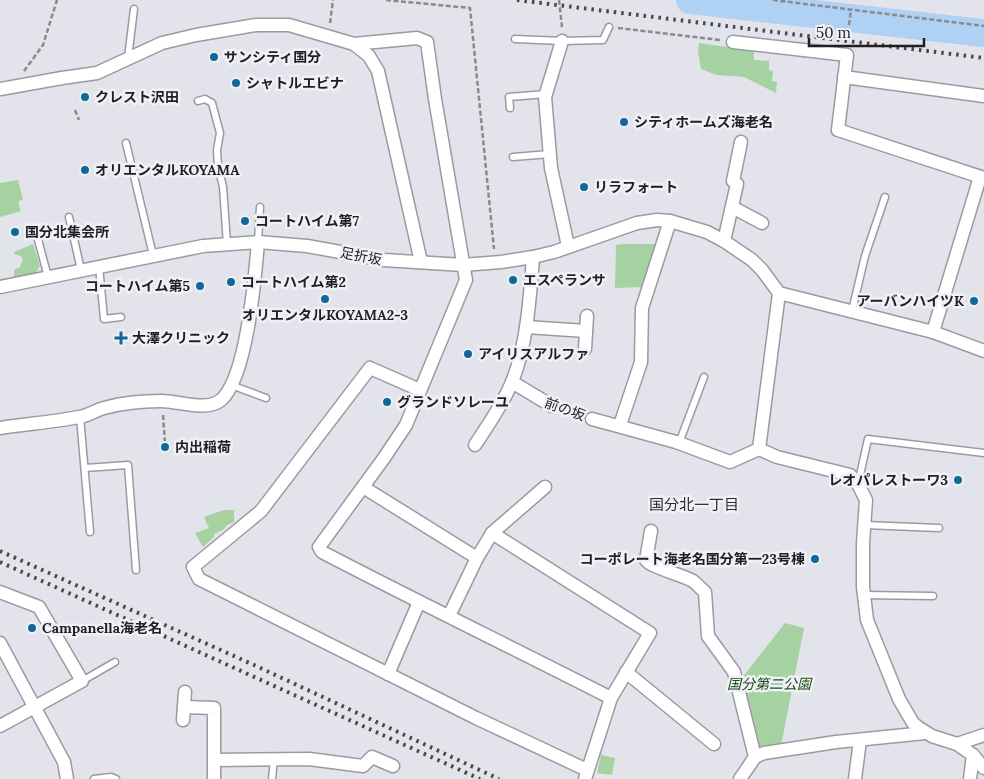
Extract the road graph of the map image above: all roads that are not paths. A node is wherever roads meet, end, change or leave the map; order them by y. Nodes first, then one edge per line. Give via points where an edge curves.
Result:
1 (134, 9) dead end
2 (609, 27) road end
3 (515, 39) dead end
4 (562, 41) junction
5 (733, 42) road end
6 (354, 44) junction
7 (128, 60) junction
8 (844, 77) junction
9 (13, 86) junction
10 (0, 89) edge
11 (546, 94) junction
12 (0, 95) edge
13 (984, 96) edge
14 (198, 101) dead end
15 (510, 108) dead end
16 (741, 142) dead end
17 (126, 143) dead end
18 (550, 154) junction
19 (513, 157) dead end
20 (982, 177) edge
21 (885, 197) dead end
22 (732, 207) junction
23 (260, 208) dead end
24 (69, 217) dead end
25 (670, 221) junction
26 (762, 223) dead end
27 (36, 232) dead end
28 (724, 241) junction
29 (258, 242) junction
30 (227, 244) junction
31 (568, 246) junction
32 (153, 255) junction
33 (533, 258) junction
34 (422, 262) junction
35 (463, 265) junction
36 (99, 266) junction
37 (81, 270) junction
38 (48, 277) junction
39 (0, 287) edge
40 (779, 293) junction
41 (852, 312) junction
42 (587, 316) dead end
43 (121, 317) dead end
44 (526, 327) junction
45 (586, 331) junction
46 (933, 332) junction
47 (585, 349) dead end
48 (984, 351) edge
49 (704, 377) dead end
50 (512, 382) junction
51 (231, 385) junction
52 (420, 390) junction
53 (266, 398) dead end
54 (552, 406) road end
55 (80, 417) junction
56 (592, 419) road end
57 (620, 425) junction
58 (0, 428) edge
59 (680, 443) junction
60 (475, 445) dead end
61 (759, 448) junction
62 (984, 453) edge
63 (84, 468) junction
64 (858, 484) junction
65 (363, 486) junction
66 (545, 487) dead end
67 (865, 525) junction
68 (938, 528) dead end
69 (651, 531) dead end
70 (90, 532) dead end
71 (492, 533) junction
72 (477, 558) junction
73 (136, 570) dead end
74 (0, 592) edge
75 (864, 594) junction
76 (934, 596) dead end
77 (419, 602) junction
78 (449, 616) junction
79 (0, 643) edge
80 (115, 662) dead end
81 (626, 672) junction
82 (388, 674) junction
83 (82, 681) junction
84 (185, 692) dead end
85 (611, 698) junction
86 (184, 706) junction
87 (34, 707) junction
88 (183, 720) dead end
89 (0, 726) edge
90 (925, 733) junction
91 (984, 735) edge
92 (860, 740) junction
93 (714, 744) dead end
94 (957, 744) junction
95 (973, 755) junction
96 (755, 757) junction
97 (274, 759) junction
98 (214, 760) junction
99 (393, 766) dead end
100 (984, 768) edge
101 (586, 774) edge
102 (67, 779) edge
103 (94, 779) edge
104 (116, 779) edge
105 (214, 779) edge
106 (272, 779) edge
107 (740, 779) edge
108 (856, 779) edge
109 (970, 779) edge

1 - 7 lane
2 - 4 lane via 603,40
3 - 4 lane
4 - 11 street
5 - 8 street via 847,55
6 - 7 street via 290,25 256,25 162,43
6 - 34 street via 369,56 378,71
6 - 35 street via 417,38 427,42
7 - 9 street via 97,74
8 - 13 street
8 - 20 street via 838,130
9 - 10 street
9 - 12 lane
11 - 15 lane via 510,97
11 - 18 street
14 - 30 lane via 205,99 212,103 216,112
16 - 22 street via 733,181 737,184
17 - 32 lane
18 - 19 lane
18 - 31 street
20 - 46 street
21 - 41 lane via 865,256
22 - 26 street
22 - 28 street
23 - 29 lane
24 - 37 lane
25 - 28 street, 足折坂 via 707,232
25 - 31 street, 足折坂 via 637,223
25 - 57 street via 642,308 641,362
27 - 38 lane
28 - 40 street, 足折坂 via 752,260
29 - 30 street, 足折坂
29 - 34 street, 足折坂 via 307,246 384,260
29 - 51 street via 253,301
30 - 32 street, 足折坂
31 - 33 street, 足折坂
32 - 36 street, 足折坂
33 - 35 street, 足折坂
33 - 44 street
34 - 35 street, 足折坂
35 - 52 street via 466,280
36 - 37 street, 足折坂
36 - 43 lane via 104,319
37 - 38 street, 足折坂
38 - 39 street, 足折坂
40 - 41 street
40 - 61 street
41 - 46 street
42 - 45 street
44 - 45 street
44 - 50 street
45 - 47 street
46 - 48 street
49 - 59 lane
50 - 54 street, 前の坂
50 - 60 street
51 - 53 lane
51 - 55 street via 215,404 134,403 104,408
52 - 65 street via 406,425
52 - 82 street via 370,368 261,511 192,568 199,579
55 - 58 street
55 - 63 lane
56 - 57 street
57 - 59 street
59 - 61 street via 730,462
61 - 64 street via 777,457 850,475
62 - 64 lane via 868,439
63 - 70 lane
63 - 73 lane via 128,465
64 - 67 street via 866,500
65 - 72 street
65 - 77 street via 319,547 322,552
66 - 71 street
67 - 68 lane
67 - 75 street
69 - 96 street via 648,564 694,582 705,592 708,636 734,672
71 - 72 street
71 - 81 street via 650,633
72 - 78 street
74 - 83 street via 39,606
75 - 76 lane
75 - 90 street via 867,620 899,699 913,723
77 - 78 street
77 - 82 street
78 - 85 street
79 - 87 street
80 - 83 lane
81 - 85 street
81 - 93 street
82 - 101 street
83 - 87 street
84 - 86 street
85 - 101 street
86 - 88 street
86 - 98 street via 214,708
87 - 89 street
87 - 102 street via 64,762
90 - 92 street
90 - 94 street
91 - 94 street
92 - 96 street via 764,753
92 - 108 street
94 - 95 street
95 - 100 street
95 - 109 street
96 - 107 street
97 - 98 street
97 - 99 street via 309,759 363,766 372,758
97 - 106 lane
98 - 105 street
103 - 104 lane

